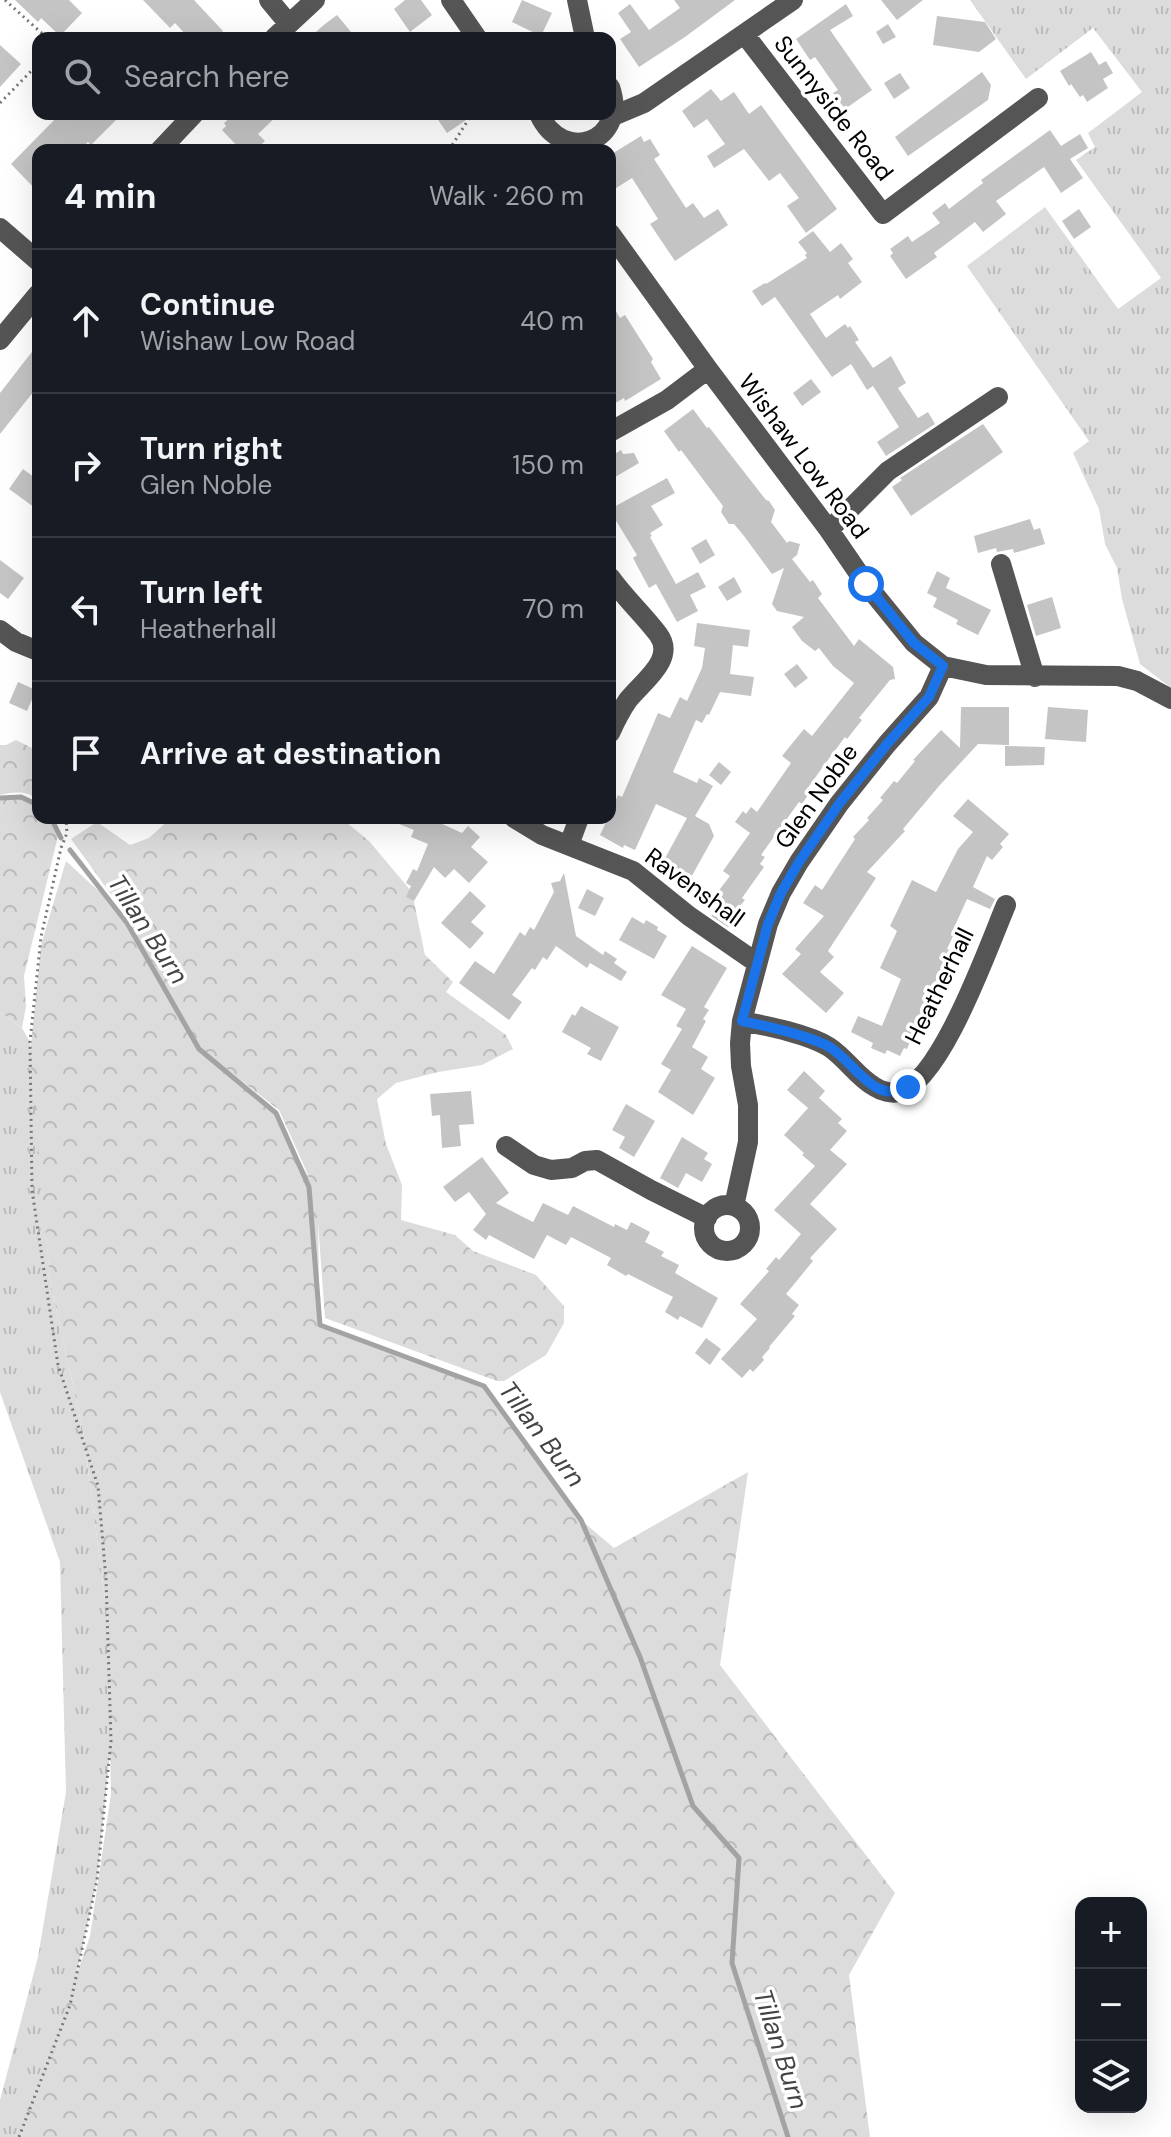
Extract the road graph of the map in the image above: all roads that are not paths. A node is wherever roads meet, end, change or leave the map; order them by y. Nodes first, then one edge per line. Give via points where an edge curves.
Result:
1 (269, 0) edge
2 (315, 0) edge
3 (451, 0) edge
4 (793, 0) edge
5 (577, 3) edge
6 (289, 24) junction
7 (280, 32) edge
8 (473, 32) edge
9 (573, 32) edge
10 (584, 32) edge
11 (745, 35) junction
12 (616, 91) edge
13 (1038, 98) dead end
14 (644, 103) junction
15 (616, 115) edge
16 (188, 120) edge
17 (542, 120) edge
18 (610, 120) edge
19 (556, 142) edge
20 (166, 144) edge
21 (576, 144) edge
22 (587, 144) edge
23 (0, 228) edge
24 (616, 241) edge
25 (32, 256) edge
26 (32, 301) edge
27 (0, 340) edge
28 (708, 369) junction
29 (998, 397) dead end
30 (616, 429) edge
31 (829, 530) junction
32 (1001, 564) dead end
33 (616, 585) edge
34 (0, 630) edge
35 (32, 649) edge
36 (943, 666) junction
37 (1035, 677) junction
38 (1171, 699) edge
39 (616, 722) edge
40 (524, 824) edge
41 (577, 824) edge
42 (569, 845) junction
43 (1006, 905) dead end
44 (757, 963) junction
45 (742, 1021) junction
46 (506, 1146) dead end
47 (734, 1206) junction
48 (707, 1218) junction

1 - 6 street
2 - 6 street
3 - 8 street
4 - 11 street
5 - 9 street
5 - 10 street
6 - 7 street
11 - 13 street, Sunnyside Road via 883,214
11 - 14 street
12 - 14 street
14 - 15 street
16 - 20 street
17 - 19 street
18 - 22 street
19 - 21 street
23 - 25 street
24 - 28 street, Wishaw Low Road
26 - 27 street
28 - 30 street
28 - 31 street, Wishaw Low Road
29 - 31 street via 888,471
31 - 36 street, Wishaw Low Road via 914,643
32 - 37 street
33 - 39 street via 664,645 658,666
34 - 35 street
36 - 37 street, Wishaw Low Road
36 - 44 street, Glen Noble via 929,697 839,804 799,862 768,924
37 - 38 street, Wishaw Low Road via 1118,676
40 - 42 street, Ravenshall
41 - 42 street
42 - 44 street, Ravenshall via 633,871
43 - 45 street, Heatherhall via 939,1053 920,1079 899,1092 873,1087 829,1046
44 - 45 street, Glen Noble
45 - 47 street, Glen Noble via 748,1142
46 - 48 street via 551,1170 597,1160
47 - 48 street via 718,1207
47 - 48 street via 746,1215 750,1229 745,1243 733,1251 712,1246 705,1233

